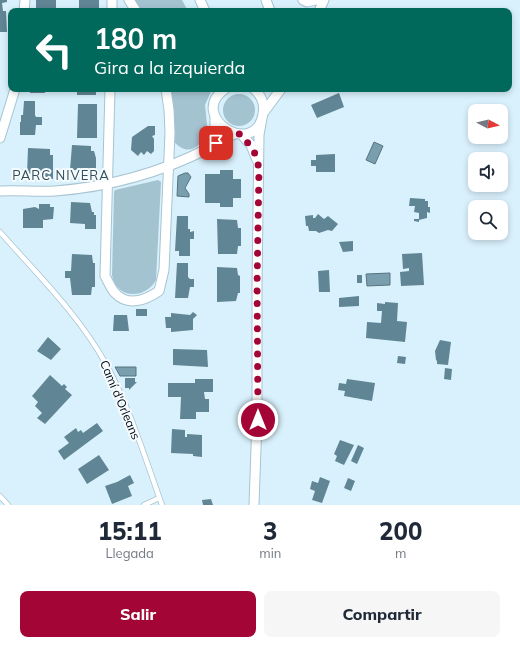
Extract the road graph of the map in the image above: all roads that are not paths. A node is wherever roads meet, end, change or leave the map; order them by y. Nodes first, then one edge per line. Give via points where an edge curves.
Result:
1 (303, 0) edge
2 (316, 0) edge
3 (14, 92) edge
4 (110, 92) edge
5 (166, 92) edge
6 (257, 92) edge
7 (259, 92) edge
8 (274, 92) edge
9 (278, 92) edge
10 (219, 93) edge
11 (215, 115) junction
12 (263, 115) junction
13 (238, 134) junction
14 (0, 138) edge
15 (209, 148) junction
16 (169, 166) junction
17 (259, 168) junction
18 (107, 183) junction
19 (0, 191) edge
20 (0, 232) edge
21 (0, 496) edge
22 (159, 498) junction
23 (8, 505) edge
24 (144, 505) edge
25 (162, 505) edge
26 (254, 505) edge

1 - 2 street
3 - 14 street
4 - 18 street
5 - 16 street
6 - 12 street
7 - 8 street via 266,96
9 - 12 street
10 - 11 street via 214,109
11 - 13 street via 222,128
11 - 15 street via 215,130
12 - 13 street via 254,129
12 - 17 street via 259,135
13 - 15 street via 224,138
13 - 17 street via 254,151
15 - 16 street
16 - 18 street
16 - 18 street via 164,270 159,291 148,299 130,301 115,294 105,276
17 - 26 street via 258,420
18 - 19 street via 55,191
20 - 22 lane, Camí d'Orleans via 79,324 100,354 127,412
21 - 23 lane
22 - 24 lane
22 - 25 lane, Camí d'Orleans

